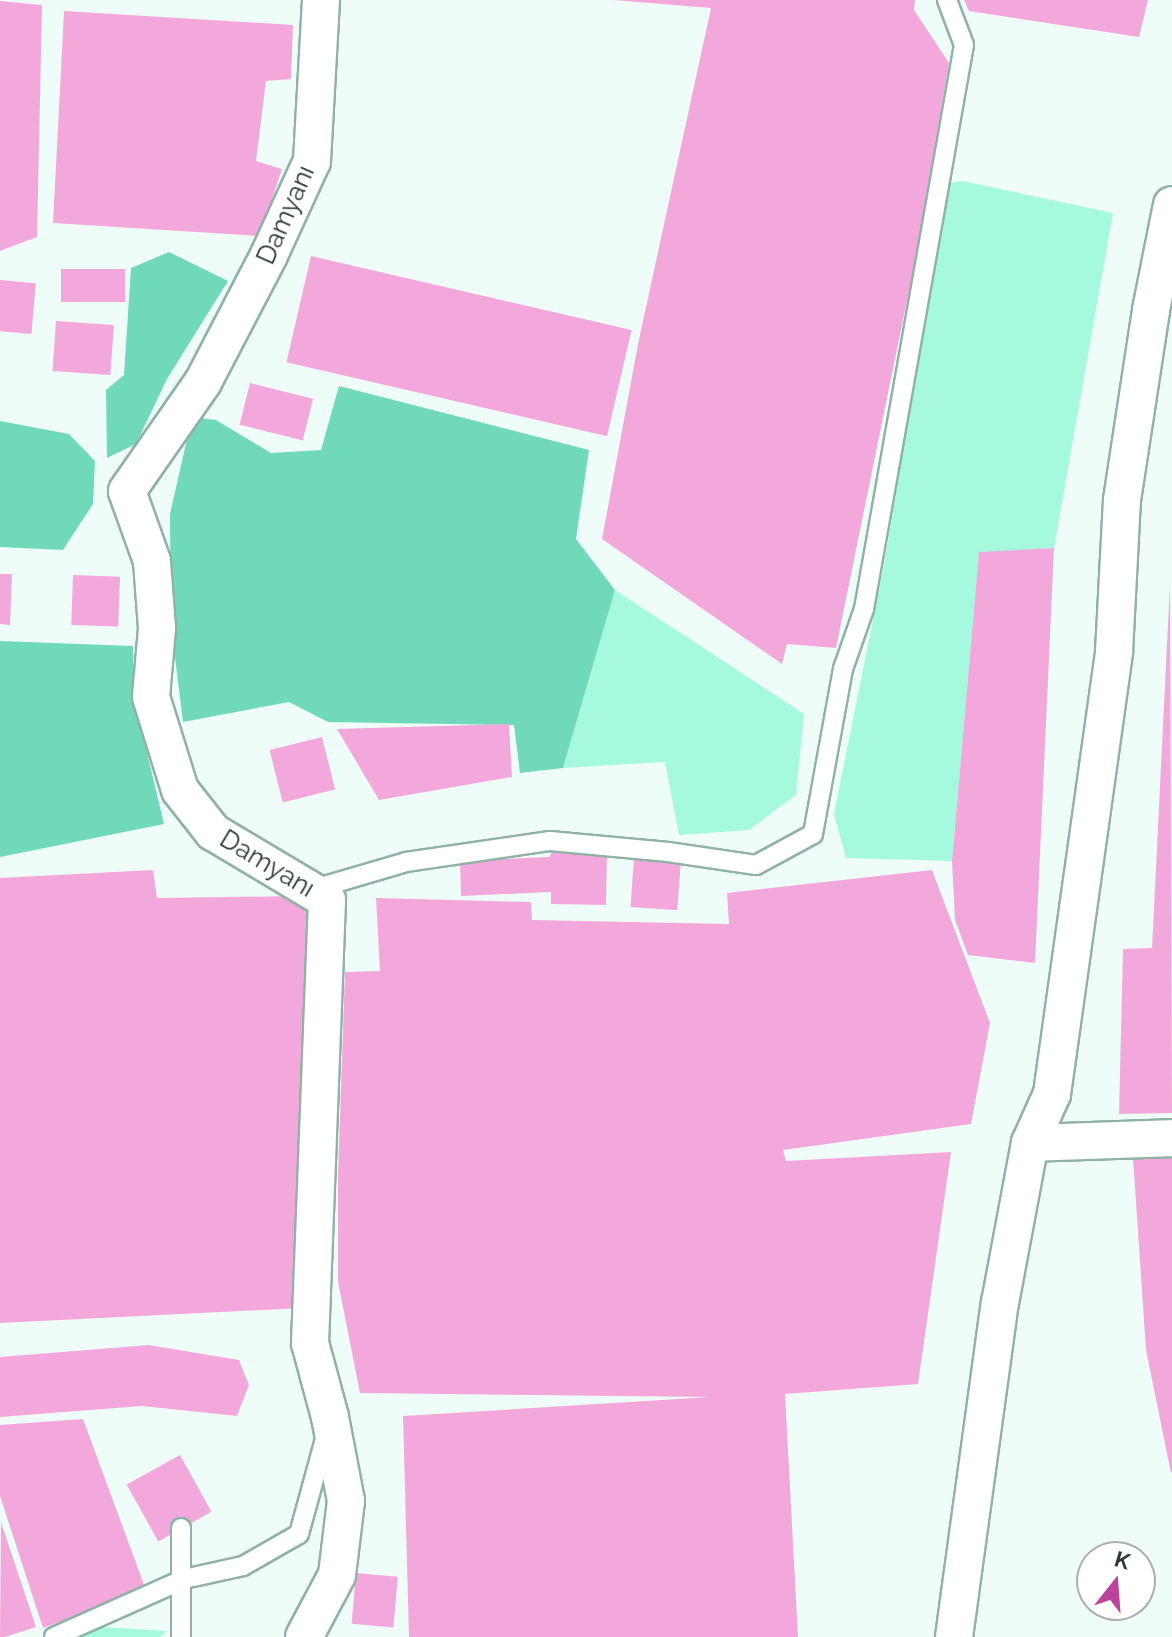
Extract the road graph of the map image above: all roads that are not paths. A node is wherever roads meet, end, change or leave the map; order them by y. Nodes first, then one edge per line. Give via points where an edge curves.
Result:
1 (321, 0) edge
2 (947, 0) edge
3 (1172, 205) edge
4 (311, 890) junction
5 (1172, 1138) edge
6 (1030, 1143) junction
7 (330, 1417) junction
8 (181, 1528) dead end
9 (184, 1579) junction
10 (54, 1637) edge
11 (181, 1637) edge
12 (304, 1637) edge
13 (954, 1637) edge

1 - 4 street, Damyanı via 312,161 203,382 127,491 152,561 157,628 151,697 180,790 213,832
2 - 4 lane via 964,45 864,609 843,669 813,834 756,865 550,841 406,862
3 - 6 street via 1122,500 1114,652 1052,1094
4 - 7 street, Damyanı via 327,900 310,1343
5 - 6 street
6 - 13 street via 1000,1303
7 - 9 lane via 299,1534 243,1566
7 - 12 street, Damyanı via 346,1501 337,1575
8 - 9 lane
9 - 10 lane
9 - 11 lane

